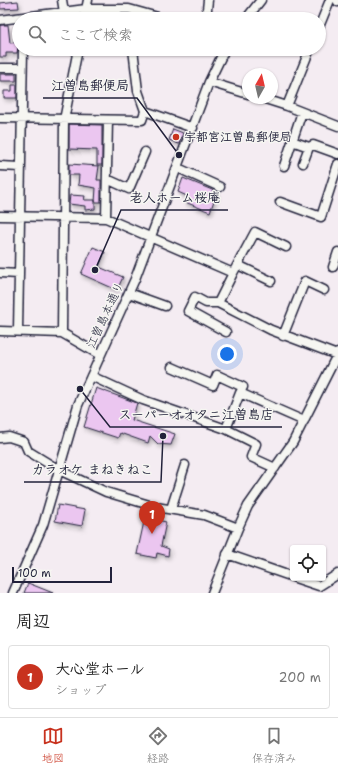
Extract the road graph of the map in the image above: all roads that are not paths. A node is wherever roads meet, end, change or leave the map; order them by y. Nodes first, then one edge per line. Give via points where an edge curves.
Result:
1 (62, 0) edge
2 (88, 0) edge
3 (208, 0) edge
4 (262, 0) edge
5 (330, 0) edge
6 (86, 9) junction
7 (129, 9) junction
8 (64, 12) joint
9 (85, 12) edge
10 (129, 12) edge
11 (140, 12) edge
12 (207, 12) edge
13 (252, 12) edge
14 (325, 12) edge
15 (12, 19) edge
16 (0, 20) edge
17 (23, 56) edge
18 (77, 56) edge
19 (134, 56) edge
20 (222, 56) edge
21 (307, 56) edge
22 (0, 68) edge
23 (22, 68) junction
24 (210, 82) junction
25 (242, 92) edge
26 (278, 103) edge
27 (287, 106) junction
28 (145, 111) junction
29 (302, 112) junction
30 (0, 118) edge
31 (22, 119) junction
32 (64, 120) junction
33 (108, 120) junction
34 (338, 126) edge
35 (193, 128) junction
36 (292, 141) junction
37 (309, 147) junction
38 (145, 152) dead end
39 (338, 154) edge
40 (303, 163) dead end
41 (338, 164) edge
42 (0, 166) edge
43 (284, 166) dead end
44 (20, 167) junction
45 (178, 168) junction
46 (107, 179) junction
47 (220, 187) dead end
48 (335, 187) edge
49 (280, 202) dead end
50 (0, 216) edge
51 (20, 216) junction
52 (63, 216) junction
53 (106, 218) junction
54 (152, 236) junction
55 (286, 247) dead end
56 (338, 252) edge
57 (333, 267) dead end
58 (236, 269) junction
59 (0, 273) edge
60 (19, 274) junction
61 (272, 281) dead end
62 (324, 290) dead end
63 (129, 293) junction
64 (218, 303) junction
65 (165, 306) dead end
66 (0, 331) edge
67 (18, 331) junction
68 (226, 332) dead end
69 (62, 333) junction
70 (283, 336) junction
71 (100, 354) junction
72 (338, 354) edge
73 (172, 367) dead end
74 (90, 376) junction
75 (240, 393) junction
76 (304, 421) junction
77 (226, 429) junction
78 (0, 438) edge
79 (185, 465) dead end
80 (275, 468) junction
81 (59, 470) junction
82 (170, 509) junction
83 (238, 528) junction
84 (227, 554) junction
85 (338, 574) edge
86 (290, 577) edge
87 (303, 581) edge
88 (13, 593) edge
89 (212, 593) edge

1 - 8 street
2 - 6 street
3 - 12 street
4 - 13 street
5 - 14 street
6 - 7 street
6 - 8 street
6 - 9 street
7 - 10 street
7 - 11 street
15 - 16 street
17 - 23 street
18 - 32 street
19 - 28 street via 138,91
20 - 24 street, 江曽島本通り
21 - 27 street
22 - 23 street
23 - 31 street
24 - 25 street
24 - 35 street, 江曽島本通り
26 - 27 street
27 - 29 street
28 - 33 street via 142,120
28 - 35 street
29 - 34 street
29 - 36 street
30 - 31 street
31 - 32 street
31 - 44 street
32 - 33 street
32 - 52 street
33 - 46 street
35 - 45 street, 江曽島本通り
36 - 37 street
36 - 43 street
37 - 39 street via 313,145
37 - 40 street
38 - 46 street via 129,189
41 - 48 street
42 - 44 street
44 - 51 street
45 - 47 street
45 - 54 street, 江曽島本通り
46 - 53 street
48 - 49 street via 321,217
50 - 51 street
51 - 52 street
51 - 60 street
52 - 53 street
52 - 69 street
53 - 54 street
54 - 58 street
54 - 63 street, 江曽島本通り
55 - 58 street via 255,232
56 - 57 street
58 - 61 street
58 - 64 street
59 - 60 street
60 - 67 street
62 - 70 street via 305,281
63 - 65 street
63 - 71 street, 江曽島本通り
64 - 68 street via 206,303 195,296 188,311
64 - 70 street
66 - 67 street
67 - 69 street
69 - 71 street
70 - 72 street
71 - 74 street, 江曽島本通り
72 - 76 street
73 - 75 street via 213,385 217,375 243,387
74 - 77 street via 143,400
74 - 81 street, 江曽島本通り via 74,417
75 - 76 street
75 - 77 street
76 - 80 street
77 - 80 street via 256,444 251,457
78 - 81 street via 9,437 24,442 28,451
79 - 82 street
80 - 83 street via 248,506
81 - 82 street via 106,492 132,501
81 - 88 street, 江曽島本通り via 43,525
82 - 83 street via 204,515
83 - 84 street
84 - 86 street
84 - 89 street
85 - 87 street via 319,586

